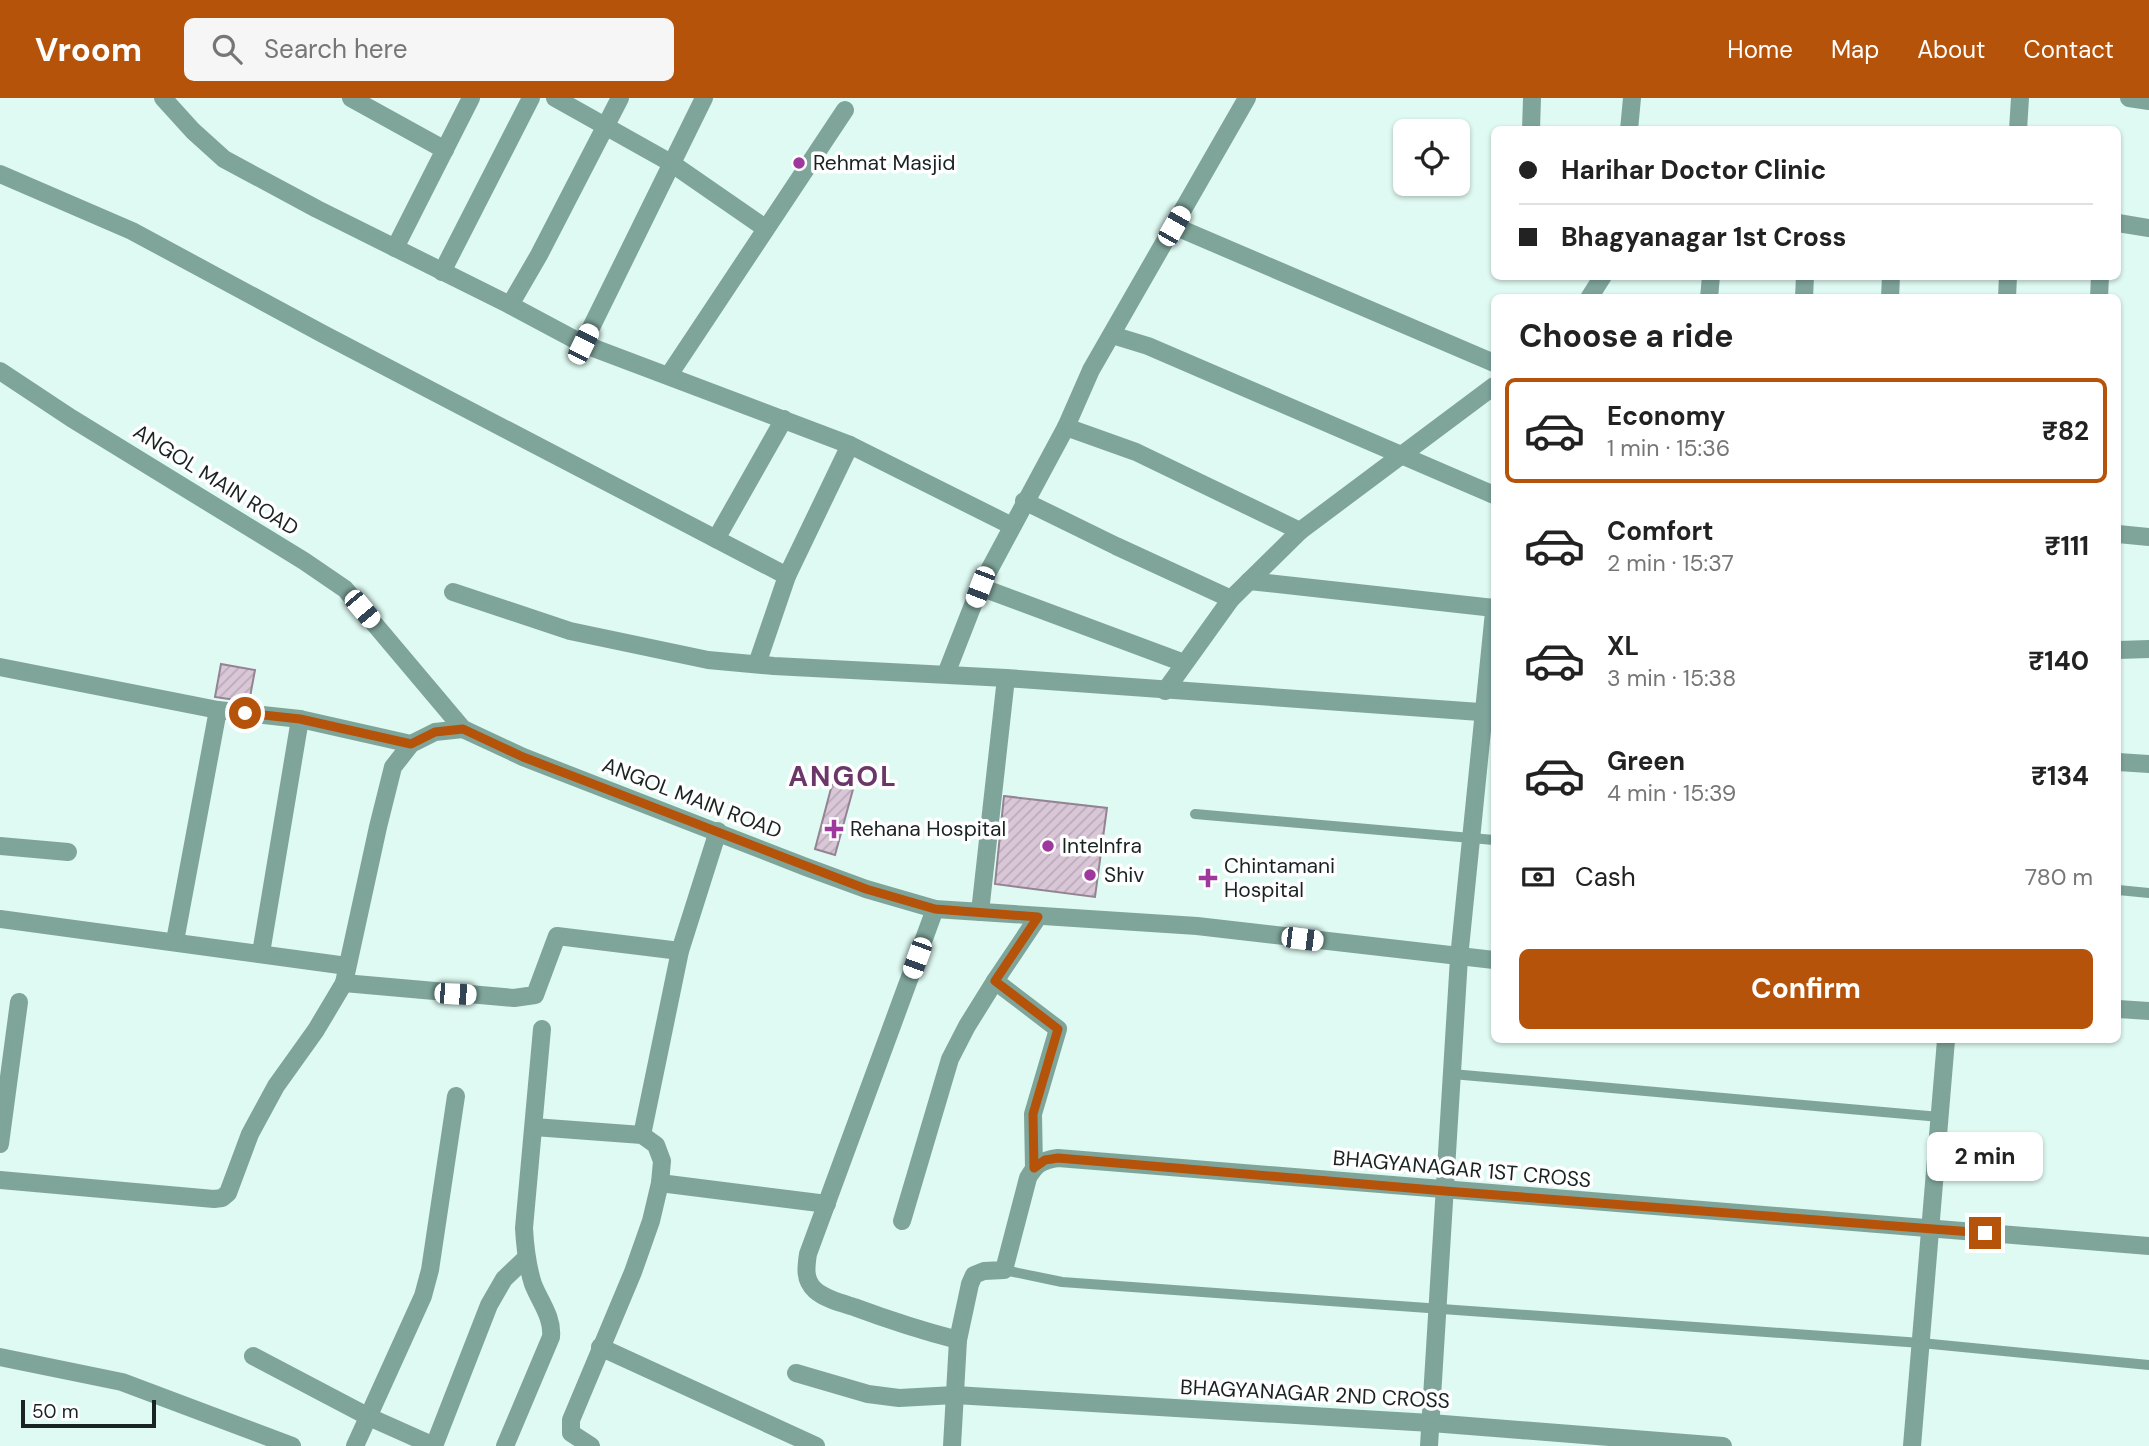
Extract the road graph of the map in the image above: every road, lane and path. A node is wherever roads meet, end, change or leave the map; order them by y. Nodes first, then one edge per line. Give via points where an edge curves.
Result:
1 (163, 98) edge
2 (351, 98) edge
3 (471, 98) edge
4 (531, 98) edge
5 (555, 98) edge
6 (620, 98) edge
7 (704, 98) edge
8 (1247, 98) edge
9 (1532, 98) edge
10 (1632, 98) edge
11 (2020, 98) edge
12 (2129, 98) edge
13 (2149, 101) edge
14 (845, 110) dead end
15 (606, 126) junction
16 (1531, 126) edge
17 (1629, 126) edge
18 (2018, 126) edge
19 (445, 150) junction
20 (671, 163) junction
21 (0, 174) edge
22 (2121, 223) edge
23 (1174, 226) junction
24 (765, 228) junction
25 (2149, 228) edge
26 (395, 248) junction
27 (442, 272) junction
28 (510, 305) junction
29 (1112, 335) junction
30 (583, 344) junction
31 (1491, 362) edge
32 (0, 371) edge
33 (669, 375) junction
34 (1491, 388) edge
35 (784, 419) junction
36 (1066, 426) junction
37 (850, 445) junction
38 (1400, 456) junction
39 (1491, 494) edge
40 (1024, 501) junction
41 (1012, 526) junction
42 (1300, 531) junction
43 (2121, 534) edge
44 (2149, 537) edge
45 (716, 539) junction
46 (787, 576) junction
47 (1249, 581) junction
48 (980, 587) junction
49 (453, 592) dead end
50 (1231, 598) junction
51 (1491, 610) edge
52 (2149, 649) edge
53 (2121, 650) edge
54 (1184, 663) junction
55 (757, 664) junction
56 (0, 667) edge
57 (1491, 672) edge
58 (946, 674) junction
59 (1006, 678) junction
60 (1165, 691) junction
61 (218, 709) junction
62 (1489, 713) edge
63 (300, 719) junction
64 (463, 729) junction
65 (411, 744) junction
66 (2121, 761) edge
67 (2149, 764) edge
68 (1195, 814) dead end
69 (718, 831) junction
70 (1471, 838) junction
71 (1491, 840) edge
72 (0, 846) edge
73 (68, 852) dead end
74 (2121, 890) edge
75 (2149, 892) edge
76 (935, 909) junction
77 (980, 912) junction
78 (1038, 917) junction
79 (0, 919) edge
80 (176, 941) junction
81 (680, 951) junction
82 (261, 953) junction
83 (1459, 958) junction
84 (1491, 960) edge
85 (346, 974) junction
86 (995, 981) junction
87 (19, 1002) dead end
88 (2121, 1009) edge
89 (2149, 1012) edge
90 (541, 1028) dead end
91 (1947, 1043) edge
92 (1452, 1074) junction
93 (456, 1096) dead end
94 (1940, 1117) junction
95 (534, 1127) junction
96 (642, 1135) junction
97 (0, 1144) edge
98 (1034, 1168) junction
99 (0, 1180) edge
100 (660, 1183) junction
101 (1445, 1191) junction
102 (827, 1204) junction
103 (902, 1221) dead end
104 (1931, 1228) junction
105 (2149, 1246) edge
106 (526, 1258) junction
107 (1004, 1270) junction
108 (1438, 1308) junction
109 (958, 1340) junction
110 (1921, 1342) junction
111 (600, 1347) junction
112 (253, 1356) dead end
113 (0, 1357) edge
114 (2149, 1365) edge
115 (796, 1373) dead end
116 (955, 1395) junction
117 (369, 1417) junction
118 (1431, 1423) junction
119 (292, 1446) edge
120 (355, 1446) edge
121 (505, 1446) edge
122 (590, 1446) edge
123 (817, 1446) edge
124 (952, 1446) edge
125 (1429, 1446) edge
126 (1723, 1446) edge
127 (1912, 1446) edge

1 - 26 street via 224,159
2 - 19 street
3 - 19 street
4 - 27 street
5 - 15 street
6 - 15 street
7 - 20 street
8 - 23 street
9 - 16 street
10 - 17 street
11 - 18 street
12 - 13 street
14 - 24 street
15 - 20 street
15 - 28 street
19 - 26 street
20 - 24 street
20 - 30 street
21 - 45 street via 132,231
22 - 25 street
23 - 29 street
23 - 31 street
24 - 33 street
26 - 27 street
27 - 28 street
28 - 30 street
29 - 36 street
29 - 38 street via 1148,346
30 - 33 street
32 - 64 street, ANGOL MAIN ROAD via 345,589
33 - 35 street
34 - 38 street
35 - 37 street
35 - 45 street
36 - 40 street
36 - 42 street via 1136,452
37 - 41 street
37 - 46 street
38 - 39 street
38 - 42 street
40 - 41 street
40 - 50 street
41 - 48 street
42 - 47 street
43 - 44 street
45 - 46 street
46 - 55 street
47 - 50 street
47 - 51 street
48 - 54 street
48 - 58 street
49 - 55 street via 570,631 708,660
50 - 54 street
52 - 53 street
54 - 60 street
55 - 58 street
56 - 61 street
57 - 62 street
58 - 59 street
59 - 60 street
59 - 77 street
60 - 62 street
61 - 63 street
61 - 80 street
62 - 70 street
63 - 65 street
63 - 82 street
64 - 65 street via 435,732
64 - 69 street, ANGOL MAIN ROAD via 523,757
65 - 85 street via 393,767
66 - 67 street
68 - 70 lane
69 - 76 street, ANGOL MAIN ROAD via 866,889
69 - 81 street
70 - 71 lane
70 - 83 street
72 - 73 street
74 - 75 lane
76 - 77 street, ANGOL MAIN ROAD
76 - 102 street
77 - 78 street, ANGOL MAIN ROAD
78 - 83 street, ANGOL MAIN ROAD via 1197,926
78 - 86 street
79 - 80 street
80 - 82 street
81 - 85 street via 557,936 535,995 514,998
81 - 96 street
82 - 85 street
83 - 84 street, ANGOL MAIN ROAD
83 - 92 street
85 - 99 street via 316,1030 276,1086 222,1198
86 - 98 street via 1058,1029 1033,1114
86 - 103 street via 950,1059
87 - 97 street
88 - 89 street
90 - 95 street
91 - 94 street
92 - 94 lane
92 - 101 street
93 - 117 street via 423,1296
94 - 104 street
95 - 96 street
95 - 106 street via 524,1228
96 - 100 street via 656,1145 662,1161
98 - 101 street, BHAGYANAGAR 1ST CROSS via 1058,1158
98 - 107 street
100 - 102 street
100 - 111 street via 633,1272
101 - 104 street, BHAGYANAGAR 1ST CROSS
101 - 108 street
102 - 109 street via 805,1269 814,1289 911,1328
104 - 105 street, BHAGYANAGAR 1ST CROSS
104 - 110 street
106 - 117 street via 504,1279 489,1305 434,1446
106 - 121 street via 552,1328 551,1337
107 - 108 lane via 1062,1282
107 - 109 street via 974,1275
108 - 110 lane
108 - 118 street
109 - 116 street
110 - 114 lane
110 - 127 street
111 - 122 street via 569,1427 575,1438
111 - 123 street
112 - 117 street
113 - 119 street via 122,1382
115 - 116 street, BHAGYANAGAR 2ND CROSS via 868,1394 899,1398
116 - 118 street, BHAGYANAGAR 2ND CROSS
116 - 124 street
117 - 120 street
118 - 125 street
118 - 126 street, BHAGYANAGAR 2ND CROSS

